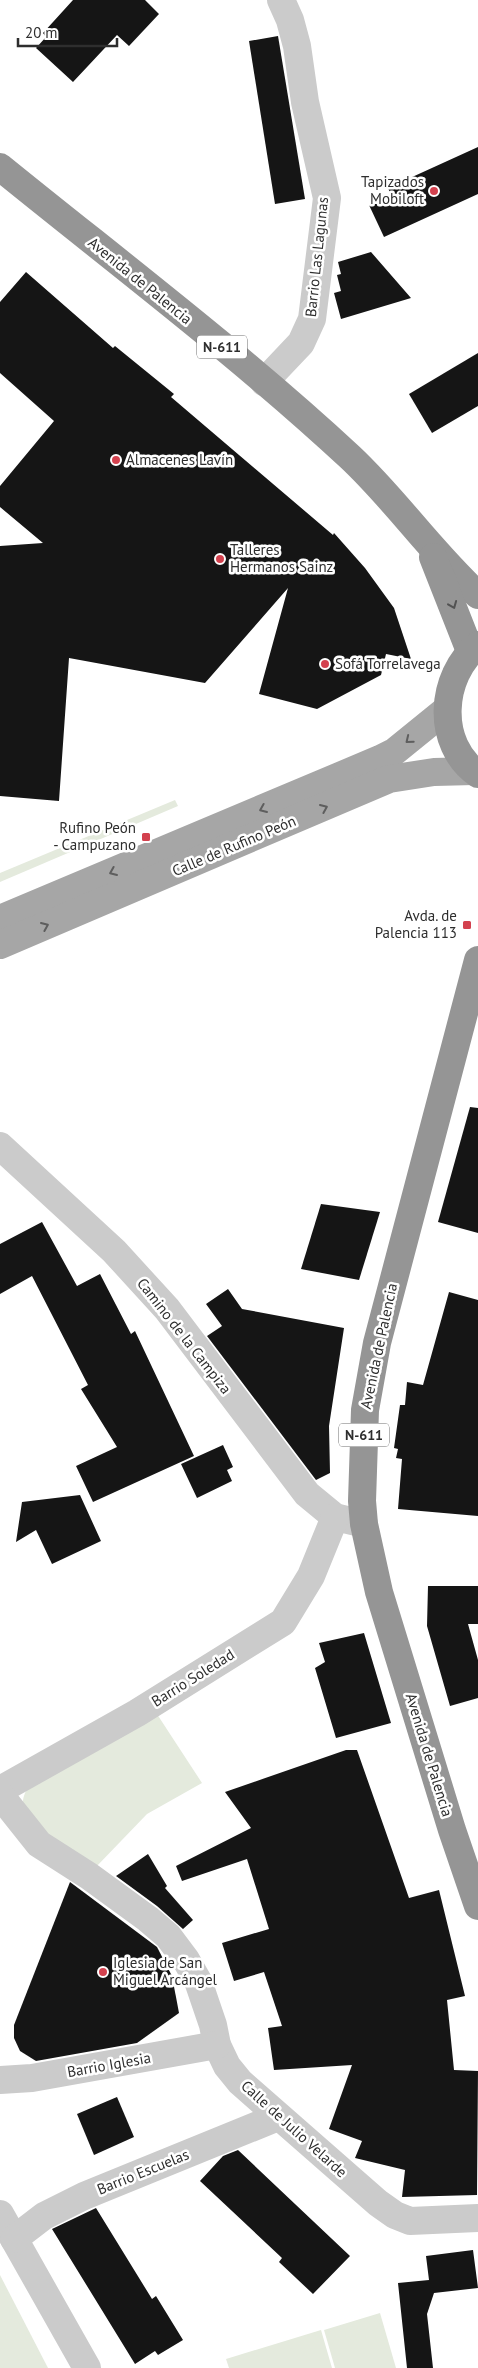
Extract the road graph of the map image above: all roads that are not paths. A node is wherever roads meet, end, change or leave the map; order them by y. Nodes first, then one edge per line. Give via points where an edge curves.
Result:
1 (282, 0) edge
2 (0, 167) edge
3 (264, 382) junction
4 (428, 544) junction
5 (478, 595) edge
6 (474, 648) edge
7 (447, 709) junction
8 (476, 772) edge
9 (0, 919) edge
10 (0, 944) edge
11 (478, 960) edge
12 (0, 1146) edge
13 (336, 1517) junction
14 (364, 1524) junction
15 (0, 1790) edge
16 (0, 1795) edge
17 (478, 1906) edge
18 (218, 2045) junction
19 (0, 2080) edge
20 (278, 2117) junction
21 (0, 2214) edge
22 (478, 2218) edge
23 (14, 2239) junction
24 (87, 2368) edge

1 - 3 street, Barrio Las Lagunas via 297,46 327,198 312,319 301,343
2 - 3 highway, Avenida de Palencia / N-611
3 - 4 highway, Avenida de Palencia / N-611 via 350,457
4 - 5 highway, Avenida de Palencia / N-611
4 -> 6 highway, Avenida de Palencia / N-611
6 - 7 highway, N-611 via 457,668
7 - 8 highway, N-611 via 459,753
7 -> 9 main road, Calle de Rufino Peón via 394,752 380,759
10 -> 8 main road, Calle de Rufino Peón via 389,779 434,772
11 - 14 highway, Avenida de Palencia / N-611 via 377,1343 365,1410
12 - 13 street, Camino de la Campiza via 114,1251 167,1309 307,1494
13 - 14 street, Camino de la Campiza
13 - 15 street, Barrio Soledad via 310,1576 283,1622 136,1713
14 - 17 highway, Avenida de Palencia / N-611 via 379,1592
16 - 18 street, Calle de Julio Velarde via 39,1844 89,1876 168,1936 198,1981
18 - 19 street, Barrio Iglesia via 32,2078
18 - 20 street, Calle de Julio Velarde via 227,2066 240,2082
20 - 22 street, Calle de Julio Velarde via 378,2203 400,2217 415,2221
20 - 23 street, Barrio Escuelas via 84,2196 44,2216
21 - 23 street
23 - 24 street

